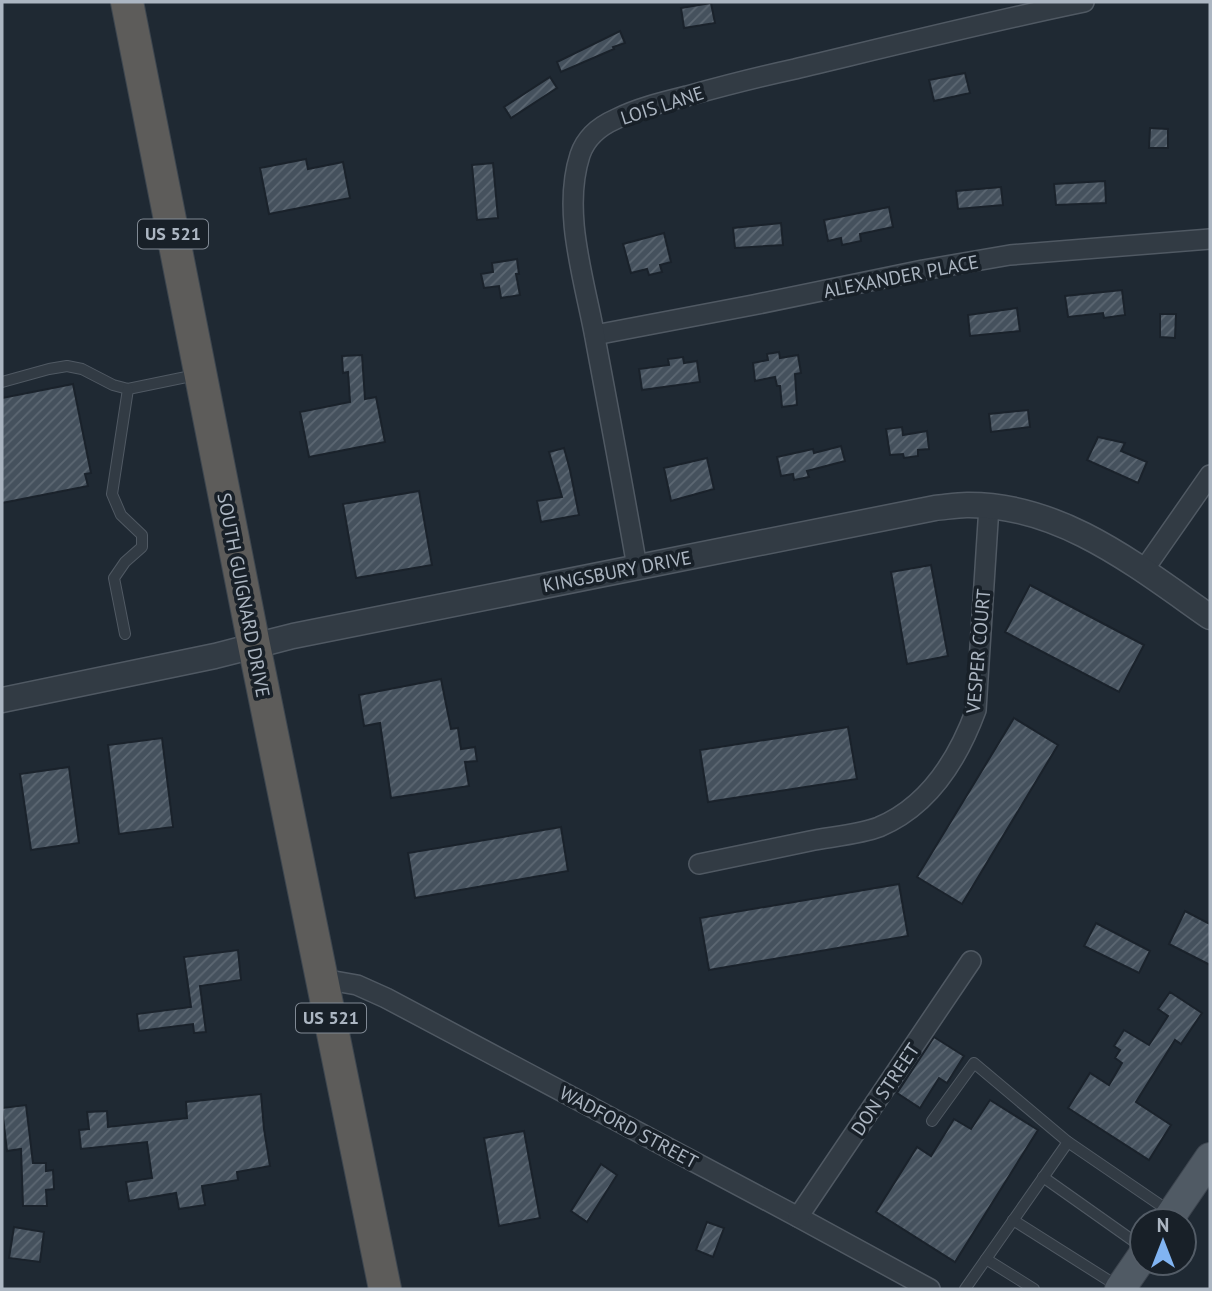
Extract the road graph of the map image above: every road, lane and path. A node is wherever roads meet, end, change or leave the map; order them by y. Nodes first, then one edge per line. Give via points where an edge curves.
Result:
1 (127, 2) edge
2 (1084, 2) edge
3 (1210, 240) edge
4 (595, 335) junction
5 (200, 374) junction
6 (2, 382) edge
7 (128, 388) junction
8 (1210, 475) edge
9 (989, 506) junction
10 (637, 567) junction
11 (1143, 571) junction
12 (1210, 617) edge
13 (125, 634) dead end
14 (254, 645) junction
15 (2, 700) edge
16 (699, 864) dead end
17 (971, 961) dead end
18 (323, 979) junction
19 (932, 1121) dead end
20 (1068, 1142) junction
21 (1210, 1158) edge
22 (1043, 1177) junction
23 (364, 1188) junction
24 (1156, 1207) edge
25 (1177, 1207) edge
26 (798, 1217) junction
27 (1013, 1220) junction
28 (1128, 1237) edge
29 (986, 1259) junction
30 (364, 1289) edge
31 (385, 1289) edge
32 (930, 1289) edge
33 (965, 1289) edge
34 (1034, 1289) edge
35 (1121, 1289) edge

1 - 5 highway, SOUTH GUIGNARD DRIVE / US 521
2 - 4 street, LOIS LANE via 736,82 655,104 599,128 581,153 573,197
3 - 4 street, ALEXANDER PLACE via 1010,255
4 - 10 street, LOIS LANE
5 - 7 lane
5 - 14 highway, SOUTH GUIGNARD DRIVE / US 521
6 - 7 lane via 67,366
7 - 13 lane via 112,494 121,515 142,535 142,547 114,578
8 - 11 street
9 - 10 street, KINGSBURY DRIVE via 935,508
9 - 11 street, KINGSBURY DRIVE via 1048,518
9 - 16 street, VESPER COURT via 976,710 951,763 927,794 904,814 876,828
10 - 14 street, KINGSBURY DRIVE
11 - 12 street, KINGSBURY DRIVE
14 - 15 street, KINGSBURY DRIVE
14 - 18 highway, SOUTH GUIGNARD DRIVE / US 521
17 - 26 street, DON STREET
18 - 23 highway, SOUTH GUIGNARD DRIVE / US 521
18 - 26 street, WADFORD STREET via 357,985 386,998
19 - 20 lane via 974,1063
20 - 22 lane
20 - 24 lane
21 - 25 main road
22 - 27 lane
22 - 28 lane
23 - 30 highway
23 - 31 highway, US 521
26 - 32 street, WADFORD STREET
27 - 29 lane
27 - 35 lane
29 - 33 lane
29 - 34 lane

